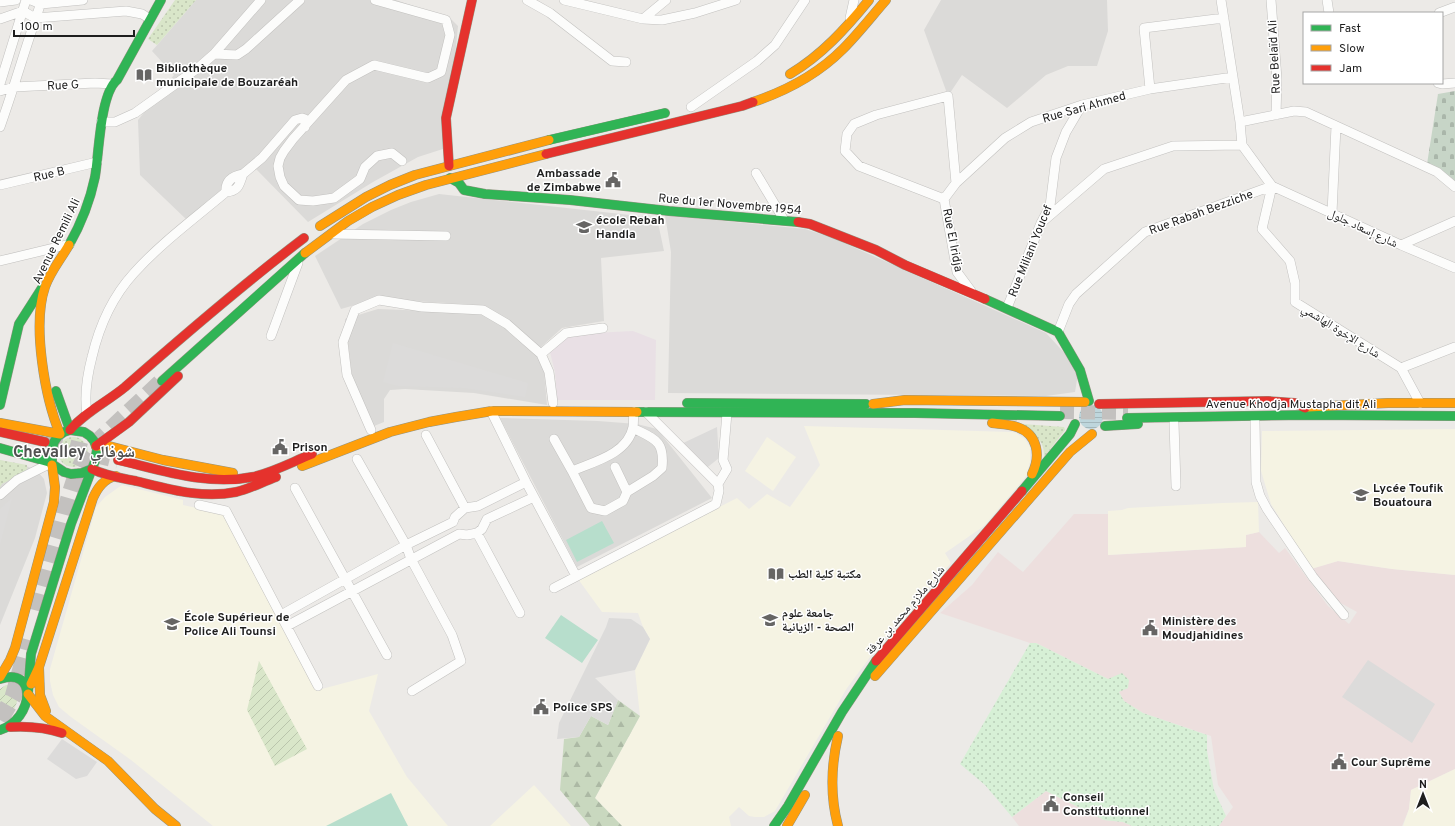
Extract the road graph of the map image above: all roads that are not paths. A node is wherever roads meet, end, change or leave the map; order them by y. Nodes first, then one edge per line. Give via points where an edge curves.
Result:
1 (16, 0) edge
2 (26, 0) edge
3 (31, 0) edge
4 (83, 0) edge
5 (160, 0) edge
6 (261, 0) edge
7 (300, 0) edge
8 (376, 0) edge
9 (472, 0) edge
10 (527, 0) edge
11 (564, 0) edge
12 (666, 0) edge
13 (736, 0) edge
14 (805, 0) edge
15 (854, 0) edge
16 (869, 0) edge
17 (886, 0) edge
18 (1221, 0) edge
19 (1271, 0) edge
20 (1327, 0) edge
21 (0, 2) edge
22 (42, 2) edge
23 (1455, 7) edge
24 (23, 11) junction
25 (1329, 12) edge
26 (1442, 12) edge
27 (35, 18) junction
28 (1224, 18) junction
29 (0, 19) edge
30 (150, 19) junction
31 (643, 19) junction
32 (848, 25) junction
33 (214, 54) junction
34 (626, 62) dead end
35 (1233, 77) junction
36 (782, 78) dead end
37 (1455, 82) edge
38 (0, 84) edge
39 (112, 84) junction
40 (1443, 84) edge
41 (14, 87) junction
42 (1150, 89) junction
43 (0, 91) edge
44 (714, 102) dead end
45 (1082, 105) junction
46 (684, 109) junction
47 (1276, 115) junction
48 (101, 122) junction
49 (1240, 122) junction
50 (1336, 126) junction
51 (305, 127) junction
52 (0, 128) edge
53 (1242, 145) junction
54 (402, 161) dead end
55 (97, 162) junction
56 (449, 166) junction
57 (756, 173) dead end
58 (450, 178) junction
59 (956, 183) junction
60 (0, 185) edge
61 (1272, 186) junction
62 (1455, 187) edge
63 (944, 199) junction
64 (1332, 213) junction
65 (784, 220) junction
66 (1455, 221) edge
67 (1041, 224) junction
68 (329, 234) junction
69 (446, 236) dead end
70 (304, 238) junction
71 (70, 244) junction
72 (1401, 245) junction
73 (311, 247) junction
74 (299, 260) junction
75 (0, 261) edge
76 (1455, 268) edge
77 (50, 276) junction
78 (990, 301) junction
79 (1007, 308) junction
80 (604, 328) dead end
81 (1058, 332) junction
82 (40, 336) junction
83 (271, 336) dead end
84 (1455, 347) edge
85 (541, 354) junction
86 (1401, 368) junction
87 (154, 374) tunnel mouth
88 (162, 381) tunnel mouth
89 (1087, 402) junction
90 (553, 403) junction
91 (651, 403) dead end
92 (681, 403) dead end
93 (1420, 403) junction
94 (1455, 403) edge
95 (873, 404) junction
96 (1099, 404) junction
97 (0, 405) edge
98 (453, 408) dead end
99 (1305, 408) junction
100 (62, 410) junction
101 (491, 411) junction
102 (634, 412) junction
103 (646, 412) junction
104 (728, 413) junction
105 (87, 414) junction
106 (873, 414) junction
107 (1324, 416) junction
108 (1455, 416) edge
109 (1075, 417) junction
110 (399, 420) dead end
111 (961, 421) junction
112 (1255, 421) junction
113 (0, 423) edge
114 (1174, 423) junction
115 (1105, 426) junction
116 (124, 427) junction
117 (633, 428) junction
118 (70, 430) junction
119 (371, 430) junction
120 (0, 432) edge
121 (60, 434) junction
122 (1092, 434) junction
123 (426, 435) dead end
124 (554, 439) dead end
125 (0, 441) edge
126 (96, 446) junction
127 (0, 448) edge
128 (138, 454) junction
129 (312, 454) junction
130 (357, 459) dead end
131 (48, 463) junction
132 (614, 467) dead end
133 (117, 468) junction
134 (92, 469) junction
135 (288, 471) junction
136 (572, 471) junction
137 (526, 482) junction
138 (718, 484) junction
139 (1176, 486) dead end
140 (295, 488) dead end
141 (1023, 491) junction
142 (627, 492) junction
143 (0, 495) edge
144 (534, 497) junction
145 (199, 505) dead end
146 (465, 508) junction
147 (453, 522) junction
148 (477, 533) junction
149 (459, 534) junction
150 (406, 544) junction
151 (411, 559) junction
152 (576, 576) junction
153 (345, 580) junction
154 (554, 588) dead end
155 (352, 591) junction
156 (520, 613) dead end
157 (281, 615) junction
158 (1344, 615) dead end
159 (287, 626) junction
160 (387, 655) dead end
161 (39, 667) junction
162 (0, 678) edge
163 (318, 686) dead end
164 (412, 690) dead end
165 (28, 692) junction
166 (10, 727) junction
167 (0, 730) edge
168 (0, 733) edge
169 (71, 734) junction
170 (838, 736) junction
171 (90, 748) junction
172 (789, 822) edge
173 (176, 826) edge
174 (774, 826) edge
175 (838, 826) edge

1 - 21 street
2 - 24 street
3 - 22 street
4 - 22 street
5 - 30 main road, Avenue Remili Ali
6 - 33 street
7 - 33 street via 237,55
8 - 51 street via 446,20 450,35 441,72 428,78 374,64 346,80
9 - 56 main road via 446,118
10 - 34 street via 550,13 612,60
11 - 31 street
12 - 31 street
13 - 31 street via 682,16 662,20
14 - 46 street via 775,45 757,61
15 - 32 street
16 - 32 main road
17 - 58 main road via 822,67 771,96 742,106
18 - 28 street
19 - 47 street, Rue Belaïd Ali via 1277,79
20 - 25 street
22 - 27 street
23 - 26 street
24 - 27 street
24 - 29 street
24 - 38 street
27 - 30 street via 126,11 142,14
27 - 41 street
28 - 35 street
28 - 42 street via 1144,28
30 - 39 main road, Avenue Remili Ali via 117,80
32 - 36 main road via 834,41 808,62
33 - 48 street via 135,113 115,122
35 - 42 street, Rue Sari Ahmed
35 - 49 street
37 - 40 street
39 - 41 street, Rue G
39 - 48 main road, Avenue Remili Ali
41 - 43 street, Rue G
41 - 52 street
42 - 45 street, Rue Sari Ahmed
44 - 46 main road
45 - 59 street, Rue Sari Ahmed via 1032,122 1005,138
45 - 67 street, Rue Miliani Youcef via 1066,132 1056,158 1050,206
46 - 56 main road via 568,135
47 - 49 street
47 - 50 street via 1294,111 1306,112
48 - 55 main road, Avenue Remili Ali
49 - 53 street
50 - 62 street via 1437,172
50 - 64 street
51 - 54 street via 284,151 278,166 284,186 299,200 334,198 360,179 365,166 377,156 392,153
51 - 105 street via 305,119 295,120 262,158 243,174 230,179 226,192 163,245 121,289 104,320 88,369 85,397
53 - 61 street
53 - 67 street via 1173,146 1104,169
55 - 60 street, Rue B
55 - 71 main road, Avenue Remili Ali via 88,208
56 - 70 main road via 415,174 383,188 341,211
57 - 65 street
58 - 65 main road, Rue du 1er Novembre 1954 via 459,183 464,190 486,194
58 - 68 main road via 394,196
59 - 63 street, Rue El Iridja
59 - 63 street via 948,96 876,115 854,124 847,134 845,151 858,166
61 - 64 street, شارع إسعاد جلول
61 - 81 street, Rue Rabah Bezziche via 1145,232 1076,294 1069,304
61 - 86 street, شارع الإخوة الهاشمي via 1262,229 1290,261 1295,283 1295,302
63 - 78 street, Rue El Iridja via 957,272 969,290
64 - 72 street, شارع إسعاد جلول
65 - 78 main road, Rue du 1er Novembre 1954 via 810,224 876,250
66 - 72 street
67 - 79 street, Rue Miliani Youcef
68 - 69 street
68 - 73 main road
70 - 87 main road
70 - 105 main road via 184,334 114,396
71 - 75 street
71 - 77 main road, Avenue Remili Ali
72 - 76 street, شارع إسعاد جلول
73 - 74 main road
73 - 88 main road
74 - 83 street
74 - 116 main road via 251,312
77 - 82 main road, Avenue Remili Ali via 41,303
77 - 97 main road via 19,324
78 - 79 main road, Rue du 1er Novembre 1954
79 - 81 main road, Rue du 1er Novembre 1954
80 - 85 street via 566,334
81 - 89 main road via 1080,370
82 - 100 main road
82 - 121 main road, Avenue Remili Ali via 42,365 54,420
84 - 86 street
85 - 90 street via 549,372
85 - 119 street via 507,324 483,310 422,307 379,300 355,310 342,342 347,375
86 - 93 street, شارع الإخوة الهاشمي
89 - 95 main road via 905,400
89 - 96 main road
89 - 109 main road via 1077,407
90 - 91 main road
90 - 98 main road via 489,404
92 - 95 main road
93 - 94 main road, Avenue Khodja Mustapha dit Ali
93 - 99 main road, Avenue Khodja Mustapha dit Ali
95 - 106 main road via 1060,414
96 - 99 main road via 1268,401 1295,403
96 - 115 main road via 1106,414
99 - 107 main road, Avenue Khodja Mustapha dit Ali via 1127,416
100 - 105 main road via 71,417
100 - 118 main road
101 - 102 main road
101 - 135 main road via 410,426
101 - 137 street
102 - 103 main road
102 - 117 street
103 - 104 main road
103 - 138 street
104 - 106 main road
104 - 138 street via 723,460 727,470
105 - 118 main road
106 - 111 main road
107 - 108 main road, Avenue Khodja Mustapha dit Ali
107 - 112 main road via 1300,420
109 - 111 main road
109 - 122 main road via 1082,432
109 - 141 main road, شارع ملازم محمد بن عرفة via 1070,434
110 - 119 main road
111 - 141 main road via 1014,426 1031,436 1038,456
112 - 114 main road
112 - 158 street via 1256,482 1260,496 1313,577
113 - 121 main road
114 - 115 main road
114 - 139 street
115 - 122 main road
116 - 126 main road
116 - 128 main road via 124,439 128,447
117 - 136 street via 621,448
117 - 142 street via 659,443 663,462 662,468 653,476
118 - 121 main road
118 - 126 main road via 87,434
119 - 129 main road
120 - 125 main road via 44,446
121 - 131 main road via 55,440
122 - 170 main road, شارع ملازم محمد بن عرفة via 1070,452 878,672
123 - 146 street
124 - 136 street
126 - 128 main road via 109,446
126 - 134 main road
127 - 131 main road via 26,454
128 - 129 main road via 237,473 259,470
129 - 133 main road via 258,475 234,480
130 - 150 street
131 - 134 main road via 71,474 84,473
131 - 143 street via 18,480
131 - 162 main road via 53,475 54,502 15,648
132 - 142 street
133 - 134 main road
133 - 135 main road via 185,484 215,487 246,485
133 - 135 main road via 182,492 208,495 250,488
133 - 161 main road via 98,489 89,508
134 - 165 main road via 71,524 31,654
136 - 142 street via 591,508 605,511 623,501
137 - 144 street
137 - 146 street via 478,506
138 - 152 street via 716,504
140 - 153 street
141 - 174 main road, شارع ملازم محمد بن عرفة via 869,670
144 - 148 street via 487,519
144 - 152 street
145 - 157 street via 226,511
146 - 147 street
147 - 149 street
147 - 150 street
148 - 149 street
148 - 156 street
149 - 151 street
150 - 151 street
150 - 153 street
151 - 155 street
151 - 164 street via 452,635 461,661
152 - 154 street
153 - 155 street
153 - 157 street
155 - 159 street
155 - 160 street
157 - 159 street
159 - 163 street
161 - 165 main road
161 - 169 main road via 43,706 49,716
162 - 165 main road via 16,678 24,684
165 - 166 main road via 23,711
165 - 169 main road via 46,716
166 - 167 main road
166 - 168 main road
166 - 171 main road via 51,729
169 - 171 main road
170 - 172 main road, شارع ملازم محمد بن عرفة
170 - 175 main road via 832,780
171 - 173 main road

